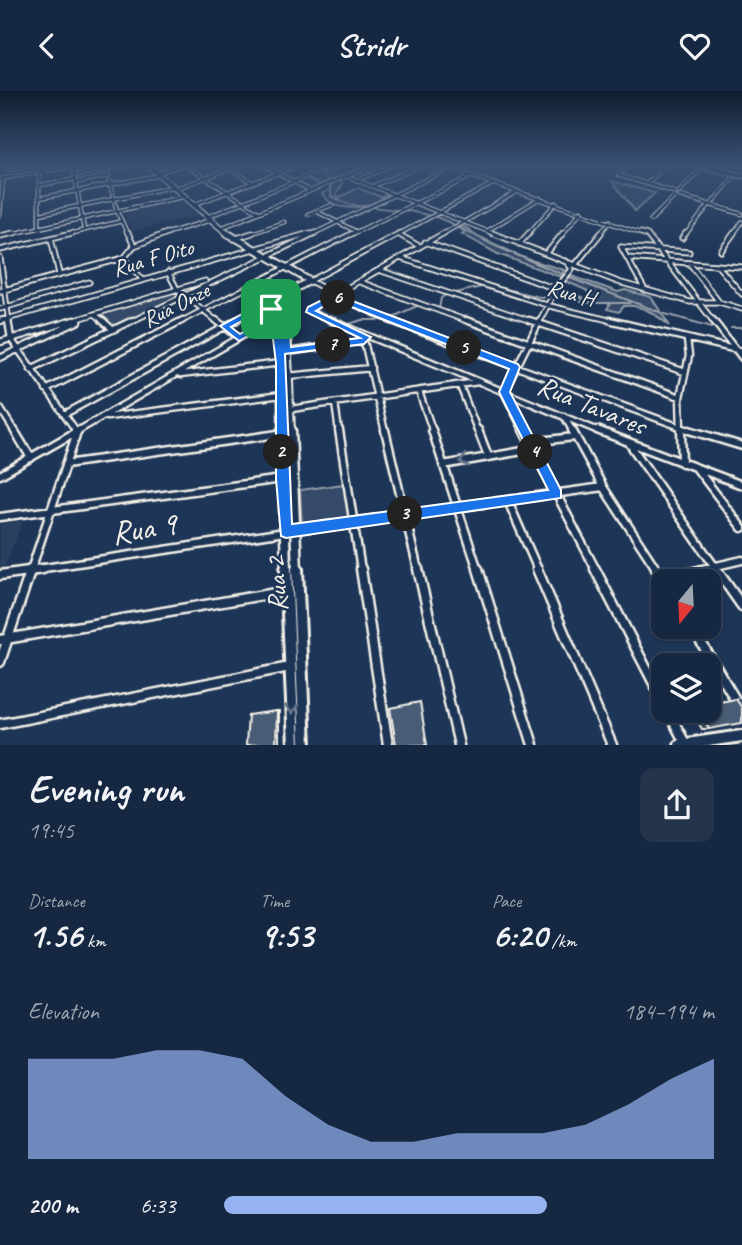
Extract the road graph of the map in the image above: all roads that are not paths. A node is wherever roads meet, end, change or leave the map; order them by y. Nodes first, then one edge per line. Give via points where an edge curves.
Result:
1 (1, 196) edge
2 (56, 196) edge
3 (79, 196) edge
4 (113, 196) edge
5 (135, 196) edge
6 (219, 196) edge
7 (230, 196) edge
8 (259, 196) edge
9 (297, 196) edge
10 (389, 196) edge
11 (395, 196) edge
12 (429, 196) edge
13 (469, 196) edge
14 (510, 196) edge
15 (532, 196) edge
16 (675, 196) edge
17 (682, 196) edge
18 (718, 196) edge
19 (182, 197) joint
20 (40, 198) joint
21 (540, 198) junction
22 (114, 200) junction
23 (242, 202) junction
24 (412, 203) junction
25 (556, 203) junction
26 (711, 204) junction
27 (194, 205) junction
28 (332, 205) dead end
29 (81, 207) junction
30 (117, 211) junction
31 (581, 211) junction
32 (258, 212) junction
33 (316, 212) junction
34 (435, 213) junction
35 (742, 213) edge
36 (40, 214) junction
37 (308, 214) dead end
38 (0, 215) edge
39 (209, 218) junction
40 (82, 219) junction
41 (651, 220) dead end
42 (122, 221) junction
43 (610, 221) junction
44 (284, 222) dead end
45 (337, 222) junction
46 (462, 222) junction
47 (742, 222) edge
48 (221, 227) junction
49 (39, 228) junction
50 (85, 230) junction
51 (487, 231) junction
52 (316, 232) junction
53 (357, 232) junction
54 (398, 234) junction
55 (647, 235) joint
56 (0, 236) edge
57 (51, 238) junction
58 (682, 238) dead end
59 (234, 239) junction
60 (425, 242) junction
61 (519, 244) junction
62 (134, 246) junction
63 (419, 246) junction
64 (249, 248) junction
65 (0, 250) edge
66 (659, 251) junction
67 (722, 251) dead end
68 (689, 252) dead end
69 (546, 254) junction
70 (267, 255) junction
71 (0, 258) edge
72 (124, 258) junction
73 (400, 258) junction
74 (627, 258) junction
75 (566, 261) junction
76 (670, 263) junction
77 (576, 264) junction
78 (690, 264) junction
79 (717, 265) junction
80 (289, 267) junction
81 (742, 267) edge
82 (572, 269) junction
83 (379, 270) junction
84 (168, 272) junction
85 (59, 274) junction
86 (142, 279) junction
87 (215, 279) junction
88 (310, 281) junction
89 (89, 282) dead end
90 (360, 282) junction
91 (6, 289) junction
92 (177, 289) junction
93 (556, 290) junction
94 (0, 291) edge
95 (645, 291) junction
96 (742, 294) edge
97 (184, 295) junction
98 (334, 296) junction
99 (700, 302) junction
100 (719, 302) junction
101 (550, 306) junction
102 (8, 307) junction
103 (0, 309) edge
104 (742, 309) edge
105 (204, 310) junction
106 (267, 311) junction
107 (311, 312) joint
108 (95, 314) junction
109 (250, 314) junction
110 (86, 317) junction
111 (10, 318) junction
112 (0, 321) edge
113 (537, 324) junction
114 (225, 326) junction
115 (113, 330) junction
116 (239, 338) junction
117 (11, 339) junction
118 (365, 339) junction
119 (687, 340) junction
120 (0, 342) edge
121 (528, 343) junction
122 (17, 350) junction
123 (739, 351) edge
124 (283, 356) junction
125 (0, 358) edge
126 (742, 358) edge
127 (515, 367) junction
128 (371, 368) junction
129 (31, 369) junction
130 (685, 372) junction
131 (175, 376) junction
132 (288, 376) junction
133 (480, 382) junction
134 (460, 386) junction
135 (46, 390) junction
136 (419, 392) junction
137 (504, 392) junction
138 (281, 395) junction
139 (376, 397) junction
140 (680, 397) junction
141 (335, 403) junction
142 (0, 408) edge
143 (291, 409) junction
144 (65, 414) junction
145 (564, 416) junction
146 (104, 418) junction
147 (682, 429) junction
148 (77, 432) junction
149 (291, 432) junction
150 (281, 433) junction
151 (574, 437) junction
152 (629, 443) junction
153 (532, 446) junction
154 (742, 446) edge
155 (488, 456) junction
156 (31, 458) junction
157 (682, 463) junction
158 (66, 464) junction
159 (443, 465) junction
160 (697, 469) junction
161 (0, 475) edge
162 (282, 479) junction
163 (742, 485) edge
164 (603, 487) junction
165 (557, 494) junction
166 (508, 501) junction
167 (459, 509) junction
168 (50, 512) junction
169 (405, 514) junction
170 (0, 517) edge
171 (353, 523) junction
172 (742, 528) edge
173 (291, 531) junction
174 (742, 560) edge
175 (714, 566) junction
176 (657, 569) edge
177 (703, 569) edge
178 (31, 570) junction
179 (0, 575) edge
180 (288, 591) junction
181 (742, 606) edge
182 (4, 639) edge
183 (699, 639) edge
184 (0, 662) edge
185 (290, 667) junction
186 (651, 678) edge
187 (742, 711) edge
188 (674, 723) edge
189 (0, 724) edge
190 (742, 736) edge
191 (294, 744) edge
192 (305, 744) edge
193 (388, 744) edge
194 (459, 744) edge
195 (533, 744) edge
196 (612, 744) edge
197 (680, 744) edge
198 (685, 744) edge

1 - 38 street
2 - 20 street
3 - 29 street
4 - 22 street
5 - 22 street
6 - 27 street
7 - 23 street
8 - 23 street
9 - 32 street
10 - 45 street
11 - 24 street
12 - 24 street, Rua Onze
13 - 34 street
14 - 46 street
15 - 21 street
16 - 41 street
17 - 26 street
18 - 26 street
19 - 27 street
19 - 30 street
20 - 36 street
21 - 25 street
21 - 51 street
22 - 29 street
22 - 30 street
23 - 32 street
23 - 39 street
24 - 34 street
24 - 53 street, Rua Onze
25 - 31 street
25 - 61 street
26 - 35 street
26 - 58 street
27 - 39 street
28 - 33 street
29 - 36 street
29 - 40 street
30 - 40 street
30 - 42 street
31 - 43 street
31 - 69 street
32 - 48 street
33 - 37 street
33 - 45 street
34 - 46 street
34 - 54 street
36 - 49 street
39 - 48 street
39 - 62 street
40 - 49 street
40 - 50 street
42 - 50 street
42 - 62 street
43 - 55 street
43 - 77 street
44 - 59 street
45 - 52 street
45 - 53 street
46 - 51 street
46 - 60 street
47 - 67 street
48 - 59 street
49 - 56 street
50 - 57 street
51 - 61 street
52 - 64 street, Rua F Oito
52 - 70 street
53 - 80 street, Rua Onze
54 - 63 street
54 - 88 street
55 - 66 street
57 - 65 street
57 - 85 street
59 - 64 street
60 - 63 street
60 - 93 street
61 - 69 street
62 - 72 street
63 - 73 street
64 - 70 street
64 - 84 street, Rua F Oito
66 - 68 street
66 - 74 street via 621,247
66 - 76 street
69 - 75 street
70 - 80 street
70 - 87 street
71 - 91 street
72 - 85 street
72 - 86 street
73 - 83 street
73 - 101 street, Rua H
74 - 76 street
74 - 95 street
75 - 77 street
75 - 82 street
76 - 78 street
76 - 99 street
77 - 82 street
77 - 95 street
78 - 79 street
78 - 100 street
79 - 81 street
79 - 96 street
80 - 88 street
80 - 105 street, Rua Onze
82 - 93 street
83 - 90 street
83 - 113 street
84 - 86 street, Rua F Oito
84 - 92 street
85 - 91 street
86 - 111 street, Rua F Oito
87 - 92 street
87 - 97 street
88 - 98 street
88 - 106 street
89 - 102 street
90 - 98 street
90 - 121 street
91 - 94 street
91 - 102 street
92 - 97 street
92 - 108 street
93 - 101 street
95 - 99 street
97 - 105 street
97 - 115 street
98 - 107 street
98 - 127 street
99 - 100 street
99 - 123 street
100 - 104 street
101 - 113 street
101 - 119 street, Rua H
102 - 103 street
102 - 111 street
105 - 114 street
105 - 135 street, Rua Onze
106 - 109 street
106 - 109 street
106 - 116 street
106 - 124 street, Rua 2 via 277,328
106 - 124 street, Rua 2 via 285,323
107 - 118 street, Rua Tavares
108 - 110 street
108 - 115 street
109 - 114 street
110 - 117 street
110 - 122 street
111 - 112 street, Rua F Oito
111 - 117 street
113 - 121 street
113 - 130 street
114 - 116 street
114 - 144 street
115 - 129 street
116 - 131 street
117 - 120 street
117 - 122 street
118 - 124 street
118 - 128 street
118 - 133 street, Rua Tavares
119 - 123 street, Rua H
119 - 130 street
121 - 127 street
121 - 140 street
122 - 125 street
122 - 129 street
123 - 126 street
124 - 131 street
124 - 132 street, Rua 2
124 - 138 street, Rua 2
127 - 137 street
127 - 147 street
128 - 132 street
128 - 139 street
129 - 135 street
130 - 140 street
131 - 146 street
132 - 143 street, Rua 2
133 - 134 street
133 - 137 street, Rua Tavares
134 - 136 street
134 - 155 street
135 - 144 street
136 - 139 street
136 - 159 street
137 - 145 street, Rua Tavares
137 - 153 street
138 - 146 street
138 - 150 street, Rua 2
139 - 141 street
139 - 169 street
140 - 147 street
141 - 143 street
141 - 171 street
142 - 156 street
143 - 149 street, Rua 2
144 - 148 street
145 - 151 street
145 - 152 street, Rua Tavares
146 - 148 street
147 - 154 street
147 - 157 street
148 - 156 street
148 - 158 street
149 - 150 street
149 - 173 street, Rua 2
150 - 158 street
150 - 162 street, Rua 2
151 - 153 street
151 - 164 street
152 - 157 street, Rua Tavares
152 - 175 street
153 - 155 street
153 - 165 street
155 -> 159 street
156 - 161 street
157 - 160 street, Rua Tavares
158 - 168 street
159 - 167 street
160 - 163 street, Rua Tavares
160 - 172 street
162 - 168 street
162 - 173 street, Rua 2
164 - 165 street, Rua 9
164 - 176 street
165 - 166 street, Rua 9
165 - 186 street
166 - 167 street, Rua 9
166 - 196 street
167 - 169 street, Rua 9
167 - 195 street
168 - 170 street
168 - 178 street
169 - 171 street, Rua 9
169 - 194 street
171 - 173 street, Rua 9
171 - 193 street
173 - 178 street, Rua 9
173 - 180 street, Rua 2
173 - 192 street, Rua 2
174 - 175 street
175 - 177 street
175 - 181 street
178 - 179 street, Rua 9
178 - 182 street
180 - 182 street
180 - 185 street, Rua 2
182 - 184 street
183 - 187 street
185 - 189 street
185 -> 191 street, Rua 2
188 - 198 street
190 - 198 street
197 - 198 street

